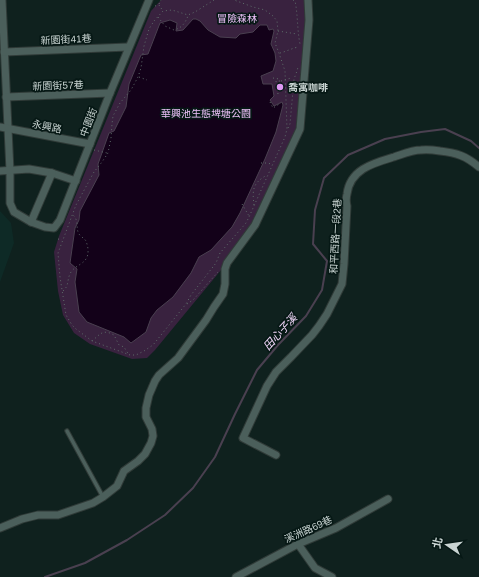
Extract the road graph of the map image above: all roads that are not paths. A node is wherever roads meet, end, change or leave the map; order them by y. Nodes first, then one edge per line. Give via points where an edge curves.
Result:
1 (2, 0) edge
2 (149, 0) edge
3 (308, 0) edge
4 (128, 47) junction
5 (4, 52) junction
6 (110, 93) junction
7 (6, 97) junction
8 (0, 127) edge
9 (8, 129) junction
10 (92, 147) junction
11 (479, 167) edge
12 (0, 171) edge
13 (10, 171) junction
14 (52, 173) junction
15 (76, 181) junction
16 (31, 222) junction
17 (67, 431) dead end
18 (276, 455) dead end
19 (103, 497) junction
20 (388, 499) dead end
21 (0, 528) edge
22 (298, 544) junction
23 (236, 577) edge
24 (332, 577) edge

1 - 5 street
2 - 4 street, 中園街
3 - 19 street via 309,20 300,129 255,225 227,263 223,294 178,358 155,381 146,408 146,417 152,429 151,443 145,454 124,471 117,486
4 - 5 street, 新園街41巷
4 - 6 street, 中園街
5 - 7 street
6 - 7 street, 新園街57巷
6 - 10 street, 中園街
7 - 9 street
8 - 9 street, 永興路
9 - 10 street, 永興路
9 - 13 street
10 - 15 street, 中園街
11 - 18 street, 和平西路一段2巷 via 454,153 422,150 377,162 355,175 348,186 346,201 342,284 319,326 276,372 243,438
12 - 13 street
13 - 14 street via 29,169
13 - 16 street via 10,202 14,212
14 - 15 street
14 - 16 street
15 - 16 street, 中園街 via 60,220 54,228
17 - 19 lane
19 - 21 street via 58,515 38,515
20 - 22 street, 溪洲路69巷 via 336,528
22 - 23 street, 溪洲路69巷
22 - 24 street via 315,568

